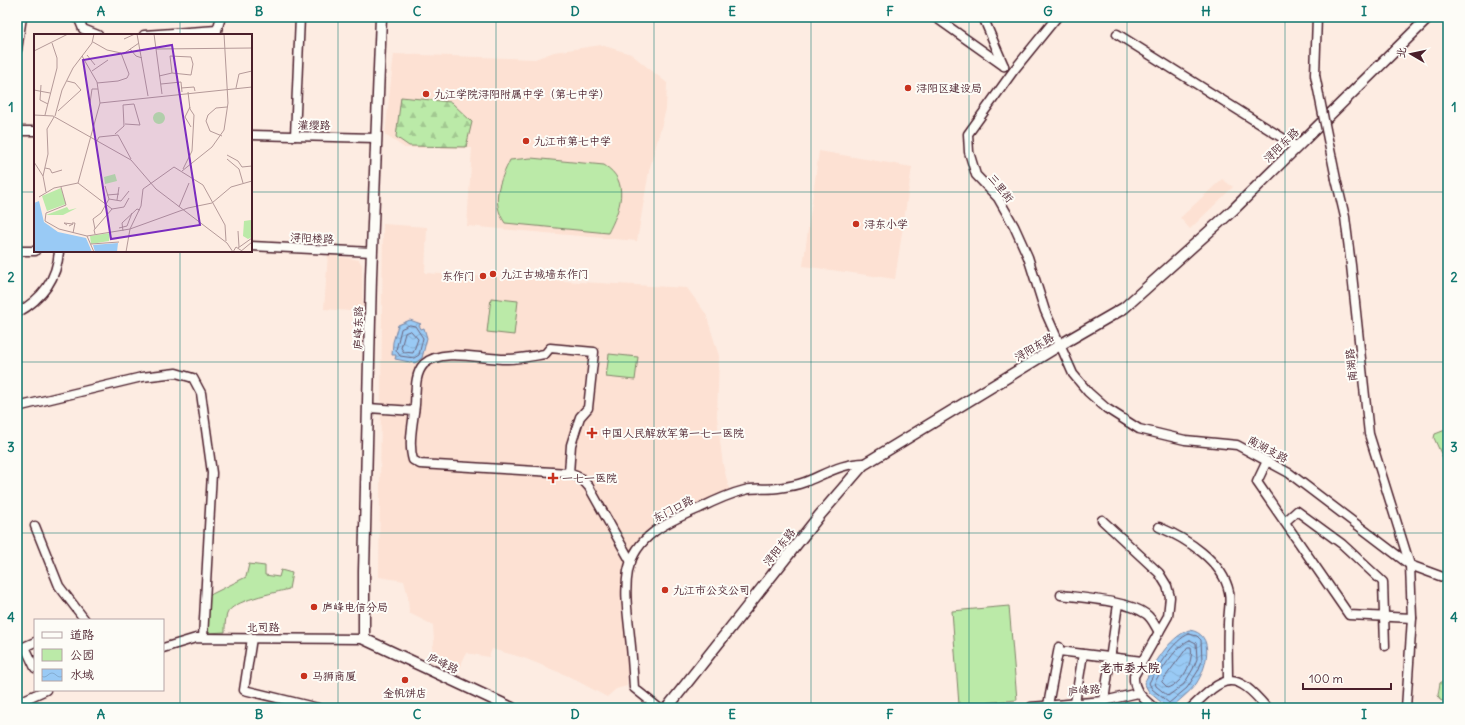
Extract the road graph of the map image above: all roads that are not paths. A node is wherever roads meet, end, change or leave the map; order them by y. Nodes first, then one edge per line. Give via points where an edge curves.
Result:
1 (22, 17) edge
2 (78, 17) edge
3 (221, 17) edge
4 (300, 17) edge
5 (381, 17) edge
6 (935, 17) edge
7 (983, 17) edge
8 (1057, 17) edge
9 (1317, 17) edge
10 (1429, 17) edge
11 (219, 33) edge
12 (96, 34) edge
13 (182, 34) edge
14 (1117, 34) dead end
15 (17, 50) edge
16 (1004, 66) junction
17 (1008, 78) junction
18 (17, 131) edge
19 (34, 131) edge
20 (252, 135) edge
21 (295, 136) junction
22 (376, 138) junction
23 (1297, 147) junction
24 (252, 246) edge
25 (34, 250) edge
26 (17, 251) edge
27 (59, 252) edge
28 (372, 252) junction
29 (17, 313) edge
30 (1060, 345) junction
31 (17, 407) edge
32 (368, 408) junction
33 (414, 411) junction
34 (1267, 461) junction
35 (867, 463) junction
36 (569, 473) junction
37 (1102, 520) dead end
38 (1285, 522) junction
39 (35, 526) dead end
40 (1159, 527) dead end
41 (631, 562) junction
42 (1410, 565) junction
43 (1448, 579) edge
44 (1061, 595) dead end
45 (1118, 604) junction
46 (1385, 617) junction
47 (1412, 618) junction
48 (84, 619) edge
49 (1159, 632) junction
50 (203, 638) junction
51 (252, 638) junction
52 (364, 639) junction
53 (34, 642) edge
54 (1385, 646) dead end
55 (25, 647) junction
56 (164, 648) edge
57 (17, 650) edge
58 (1083, 654) junction
59 (1109, 657) junction
60 (1142, 661) junction
61 (34, 666) edge
62 (1228, 681) junction
63 (43, 691) edge
64 (1138, 693) junction
65 (1104, 700) junction
66 (17, 703) edge
67 (1075, 703) junction
68 (1048, 705) junction
69 (1031, 707) edge
70 (318, 708) edge
71 (512, 708) edge
72 (659, 708) edge
73 (667, 708) edge
74 (1154, 708) edge
75 (1191, 708) edge
76 (1267, 708) edge
77 (1406, 708) edge

1 - 15 street
2 - 12 street via 83,29
3 - 11 street
4 - 21 street
5 - 22 main road, 庐峰东路
6 - 16 street
7 - 16 street
8 - 17 street, 三里街
9 - 42 street, 南湖路, bridge via 1316,75 1345,217 1369,434
10 - 23 main road, 浔阳东路
11 - 13 street
14 - 23 street
16 - 17 street
17 - 30 street, 三里街 via 968,134 969,152 976,175 998,198 1014,226
18 - 19 street
20 - 21 street, 灌缨路
21 - 22 street, 灌缨路
22 - 28 main road, 庐峰东路
23 - 30 main road, 浔阳东路 via 1124,308
24 - 28 street, 浔阳楼路
25 - 26 street
27 - 29 street via 56,272 48,287 31,305
28 - 32 main road, 庐峰东路
30 - 34 street, 南湖支路 via 1073,374 1088,392 1106,408 1139,429 1185,440 1237,445
30 - 35 main road, 浔阳东路
31 - 50 street via 142,377 176,373 193,378 201,393 212,473
32 - 33 street
32 - 52 main road, 庐峰东路
33 - 36 street via 411,453 413,460 420,464
33 - 36 street via 420,370 424,364 443,355 508,359 545,354 550,348 594,352 588,408 580,417 573,440
34 - 38 street via 1257,482
34 - 42 street, 南湖支路 via 1290,473
35 - 41 street, 东门口路 via 844,466 820,474 804,483 777,488 746,489 726,496 667,522 654,531 643,541
35 - 73 main road, 浔阳东路 via 819,516
36 - 41 street via 581,478 589,487
37 - 49 street via 1164,579 1170,605 1168,616
38 - 46 street via 1349,615
38 - 46 street via 1297,511 1342,544 1383,582
39 - 48 street via 59,586
40 - 62 street via 1179,535 1198,548 1218,569 1229,590
41 - 72 street, 东门口路 via 626,595 634,688
42 - 43 street, 南湖支路
42 - 47 street, 南湖路
44 - 45 street
45 - 49 street via 1147,615
45 - 59 street
46 - 47 street
46 - 54 street
47 - 77 street, 南湖路
49 - 60 street
50 - 51 street, 北司路
50 - 56 street, 北司路
51 - 52 street, 北司路
51 - 70 street via 244,690
52 - 71 main road, 庐峰路
53 - 55 street
55 - 57 street
55 - 61 street
58 - 59 street
58 - 67 street
58 - 68 street via 1059,649
59 - 60 street
59 - 65 street
60 - 64 street via 1134,681
62 - 75 street via 1220,683
62 - 76 street via 1240,683 1252,690
63 - 66 street
64 - 65 street, 庐峰路
64 - 74 street
65 - 67 street, 庐峰路
67 - 68 street, 庐峰路
68 - 69 street, 庐峰路

